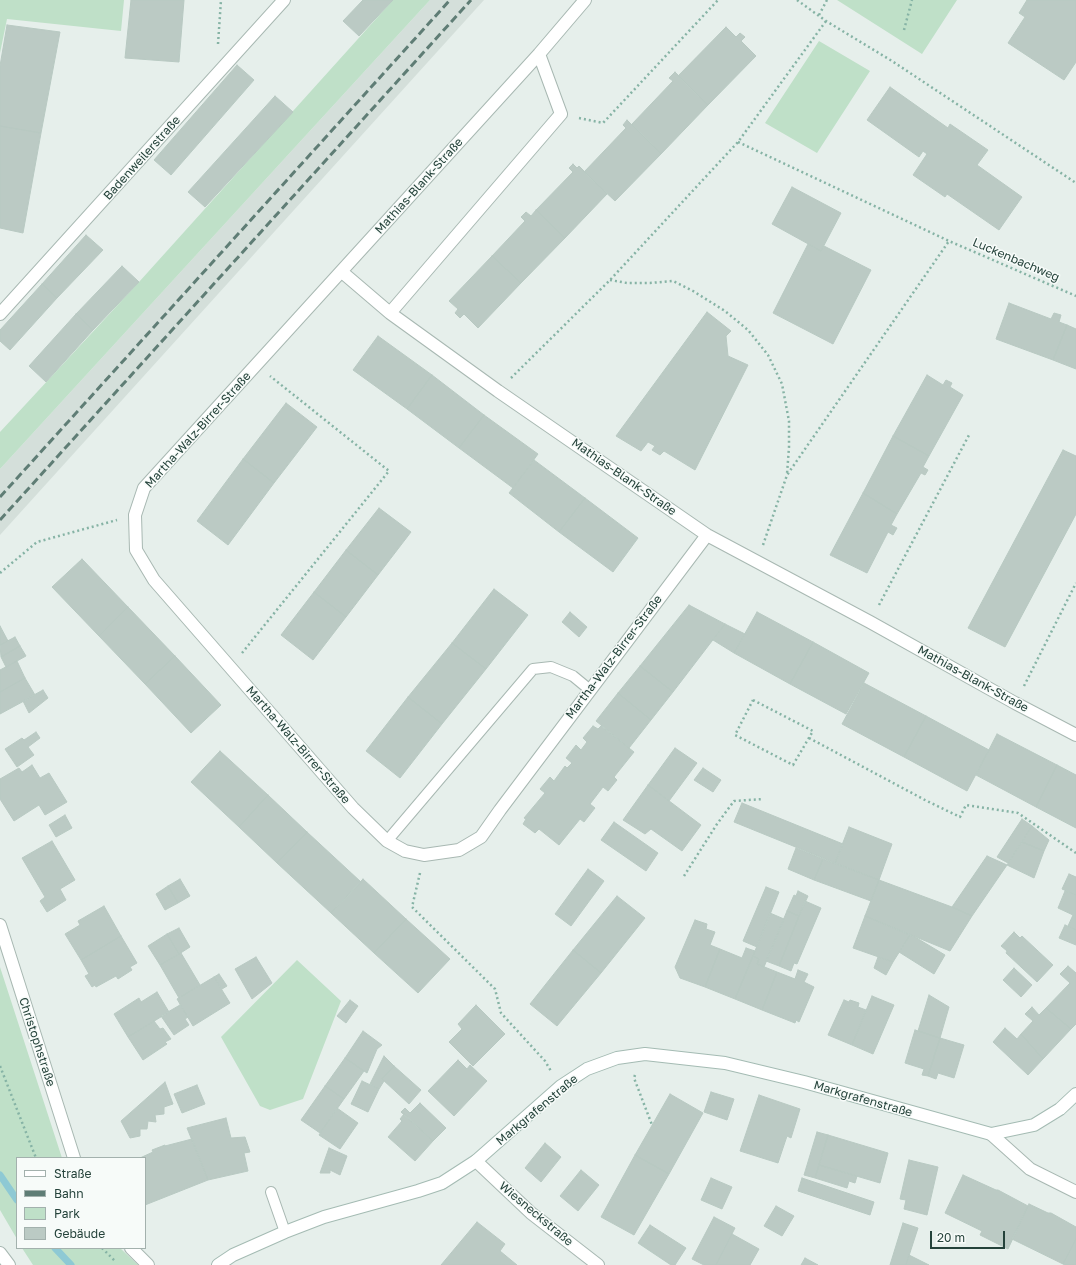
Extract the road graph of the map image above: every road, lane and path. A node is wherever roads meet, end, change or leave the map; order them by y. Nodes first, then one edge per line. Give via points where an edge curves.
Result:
1 (221, 0) edge
2 (284, 0) edge
3 (585, 0) edge
4 (718, 0) edge
5 (797, 0) edge
6 (827, 0) edge
7 (912, 0) edge
8 (819, 15) junction
9 (826, 21) junction
10 (904, 30) dead end
11 (539, 54) junction
12 (216, 76) junction
13 (561, 114) junction
14 (738, 142) junction
15 (1076, 183) edge
16 (949, 241) junction
17 (342, 272) junction
18 (610, 280) junction
19 (1076, 296) edge
20 (390, 313) junction
21 (0, 314) edge
22 (256, 365) junction
23 (498, 391) junction
24 (969, 435) dead end
25 (787, 475) junction
26 (135, 515) junction
27 (707, 535) junction
28 (758, 562) junction
29 (0, 574) edge
30 (1076, 583) edge
31 (870, 622) junction
32 (230, 667) junction
33 (590, 690) junction
34 (1015, 703) junction
35 (1076, 735) edge
36 (809, 738) junction
37 (763, 799) dead end
38 (387, 841) junction
39 (1076, 853) edge
40 (424, 855) junction
41 (684, 876) dead end
42 (0, 925) edge
43 (645, 1054) junction
44 (0, 1066) edge
45 (561, 1086) junction
46 (1076, 1094) edge
47 (652, 1125) dead end
48 (991, 1134) junction
49 (36, 1157) edge
50 (74, 1157) edge
51 (476, 1161) junction
52 (271, 1192) dead end
53 (1076, 1192) edge
54 (285, 1232) junction
55 (103, 1249) edge
56 (132, 1249) edge
57 (0, 1252) edge
58 (9, 1265) edge
59 (119, 1265) edge
60 (148, 1265) edge
61 (218, 1265) edge
62 (598, 1265) edge

1 - 12 path
2 - 12 street, Badenweilerstraße
3 - 11 street, Mathias-Blank-Straße
4 - 13 path via 603,123
5 - 8 path
6 - 8 path
7 - 10 path
8 - 9 path
9 - 14 path
9 - 15 path via 892,61
11 - 13 street
11 - 17 street, Mathias-Blank-Straße
12 - 21 street, Badenweilerstraße
13 - 20 street
14 - 16 path, Luckenbachweg
14 - 18 path
16 - 19 path, Luckenbachweg
16 - 25 path
17 - 20 street, Mathias-Blank-Straße
17 - 22 street, Martha-Walz-Birrer-Straße
18 - 23 path
18 - 25 path via 650,284 673,281 725,311 748,330 768,355 782,384 788,421
20 - 23 street, Mathias-Blank-Straße
22 - 26 street, Martha-Walz-Birrer-Straße via 144,488
22 - 32 path via 389,471
23 - 27 street, Mathias-Blank-Straße
24 - 31 path
25 - 28 path
26 - 29 path via 37,542
26 - 32 street, Martha-Walz-Birrer-Straße via 136,550 154,580
27 - 28 street, Mathias-Blank-Straße
27 - 33 street, Martha-Walz-Birrer-Straße
28 - 31 street, Mathias-Blank-Straße
30 - 34 path
31 - 34 street, Mathias-Blank-Straße
32 - 38 street, Martha-Walz-Birrer-Straße via 352,808
33 - 38 lane via 573,676 551,667 533,668
33 - 40 street, Martha-Walz-Birrer-Straße via 482,836 459,850
34 - 35 street, Mathias-Blank-Straße
36 - 36 path via 813,731 753,700 735,735 793,765
36 - 39 path via 960,817 966,805 1018,813
37 - 41 path via 734,801
38 - 40 street, Martha-Walz-Birrer-Straße via 405,851
40 - 45 path via 412,907 495,989 501,1013 545,1061
42 - 50 street, Christophstraße
43 - 45 street, Markgrafenstraße via 617,1058 587,1069
43 - 47 path via 634,1078
43 - 48 street, Markgrafenstraße via 725,1063 804,1082
44 - 49 path
45 - 51 street, Markgrafenstraße
46 - 48 street, Markgrafenstraße via 1060,1109 1034,1125
48 - 53 street via 1030,1169
51 - 54 street, Markgrafenstraße via 442,1183 324,1217
51 - 62 street, Wiesneckstraße via 531,1213
52 - 54 lane
54 - 61 street, Markgrafenstraße via 233,1255
55 - 59 path
56 - 60 street
57 - 58 street

